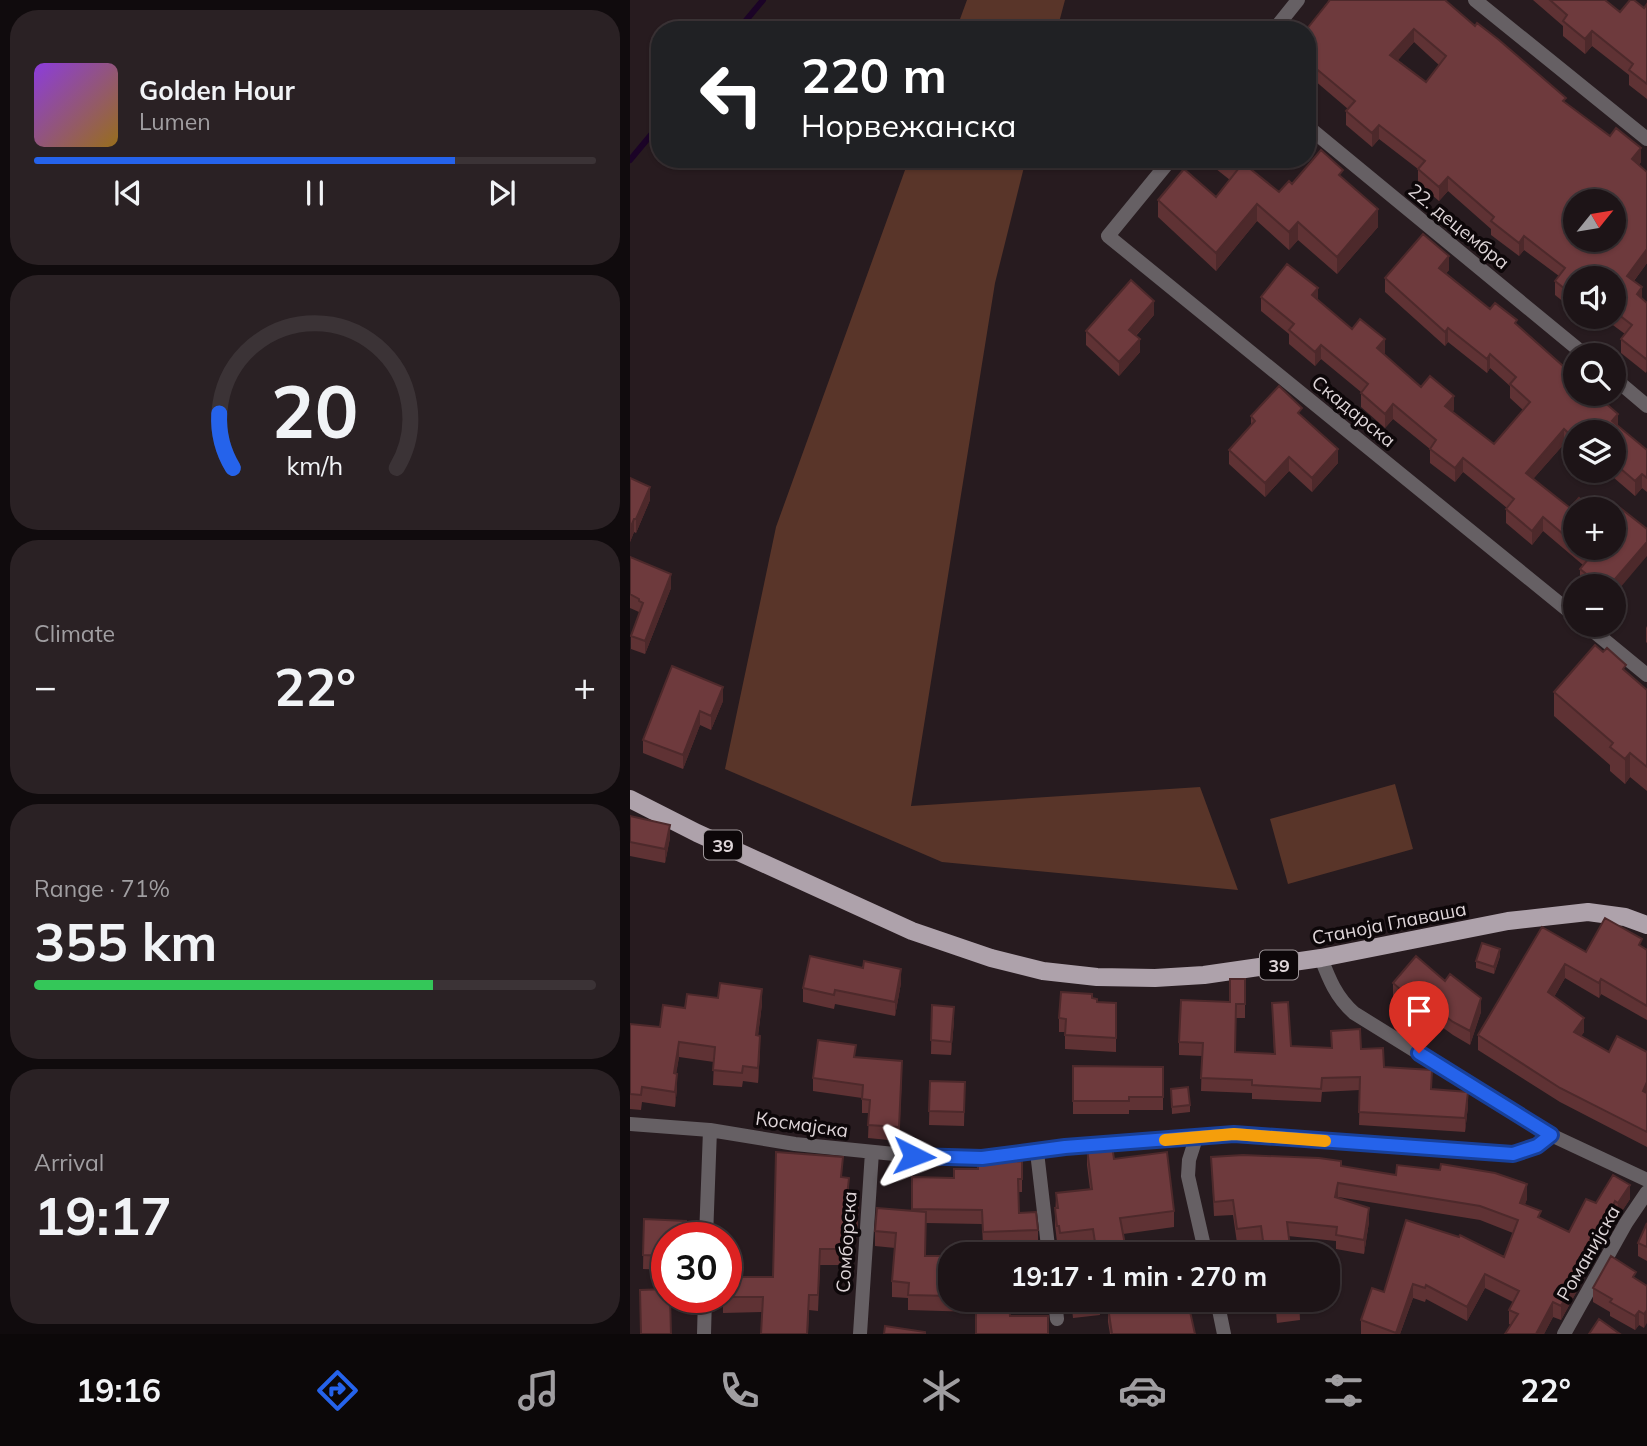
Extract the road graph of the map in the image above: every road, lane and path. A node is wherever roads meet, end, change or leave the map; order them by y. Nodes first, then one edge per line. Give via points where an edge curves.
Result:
1 (1298, 0) edge
2 (1475, 0) edge
3 (1281, 21) edge
4 (1316, 134) edge
5 (1647, 139) edge
6 (1164, 168) edge
7 (1570, 343) edge
8 (1626, 388) edge
9 (1647, 406) edge
10 (1563, 606) edge
11 (1601, 637) edge
12 (1647, 675) edge
13 (630, 799) edge
14 (1647, 925) edge
15 (1321, 958) junction
16 (630, 1124) edge
17 (709, 1130) junction
18 (1551, 1135) junction
19 (1196, 1138) junction
20 (872, 1152) junction
21 (1037, 1152) junction
22 (1647, 1180) edge
23 (1647, 1192) edge
24 (706, 1222) edge
25 (1047, 1242) edge
26 (1203, 1242) edge
27 (1056, 1312) edge
28 (1219, 1312) edge
29 (705, 1313) edge
30 (1057, 1319) dead end
31 (704, 1334) edge
32 (860, 1334) edge
33 (1224, 1334) edge
34 (1563, 1334) edge

1 - 3 street
2 - 5 street
4 - 7 street, 22. децембра
6 - 10 street, Скадарска via 1108,236
8 - 9 street
11 - 12 street
13 - 15 main road, Станоја Главаша / 39 via 912,931 1043,971 1155,978
14 - 15 main road, Станоја Главаша / 39 via 1625,916 1588,912 1508,921
15 - 18 street via 1332,986 1354,1013
16 - 17 street, Космајска
17 - 20 street, Космајска
17 - 24 street
18 - 19 street, Космајска via 1537,1146 1513,1154 1234,1134
18 - 22 street
19 - 21 street, Космајска
19 - 26 street via 1188,1176
20 - 21 street, Космајска via 982,1158
20 - 32 street, Сомборска
21 - 25 street
23 - 34 street, Романијска
27 - 30 street
28 - 33 street
29 - 31 street

